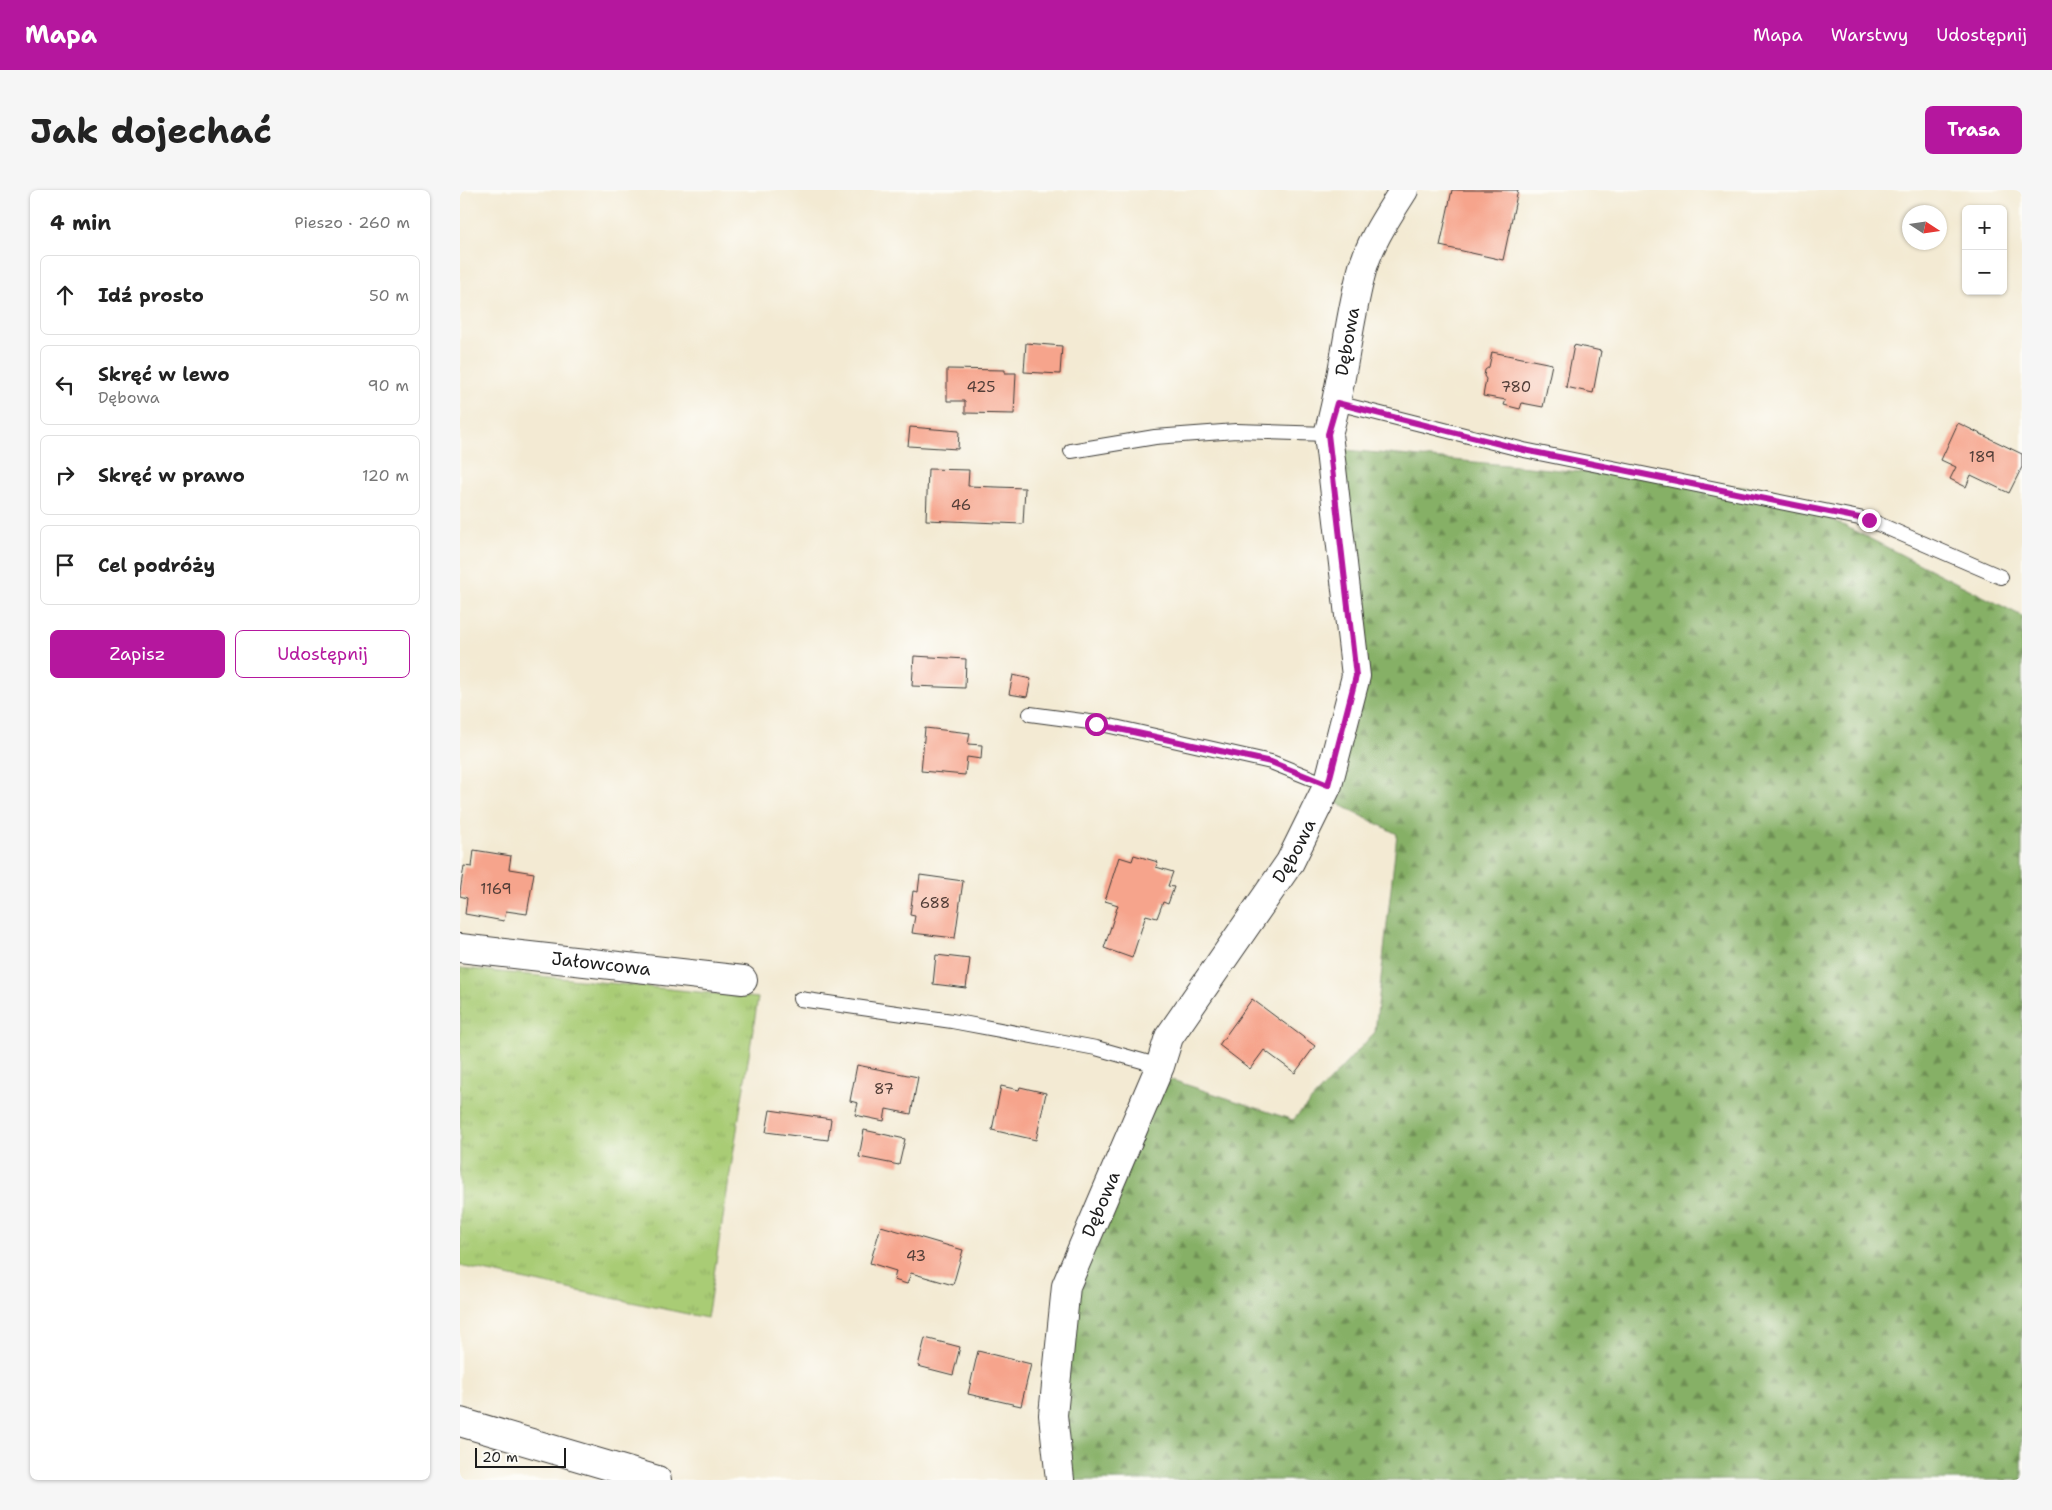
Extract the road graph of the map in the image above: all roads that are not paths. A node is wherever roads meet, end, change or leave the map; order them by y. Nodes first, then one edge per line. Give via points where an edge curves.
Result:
1 (1404, 190) edge
2 (1337, 403) junction
3 (1328, 434) junction
4 (1071, 451) dead end
5 (2001, 577) dead end
6 (1030, 714) dead end
7 (1328, 785) junction
8 (460, 948) edge
9 (743, 980) dead end
10 (800, 999) dead end
11 (1160, 1066) junction
12 (460, 1422) edge
13 (657, 1480) edge
14 (1060, 1480) edge

1 - 2 street, Dębowa via 1379,229 1360,276
2 - 3 street, Dębowa
2 - 5 lane via 1524,450 1869,520
3 - 4 lane via 1236,431 1155,437
3 - 7 street, Dębowa via 1356,676
6 - 7 lane via 1096,724 1271,762
7 - 11 street, Dębowa via 1290,862 1169,1037
8 - 9 street, Jałowcowa
10 - 11 lane via 952,1021 1096,1048
11 - 14 street, Dębowa via 1066,1286 1053,1415
12 - 13 street

